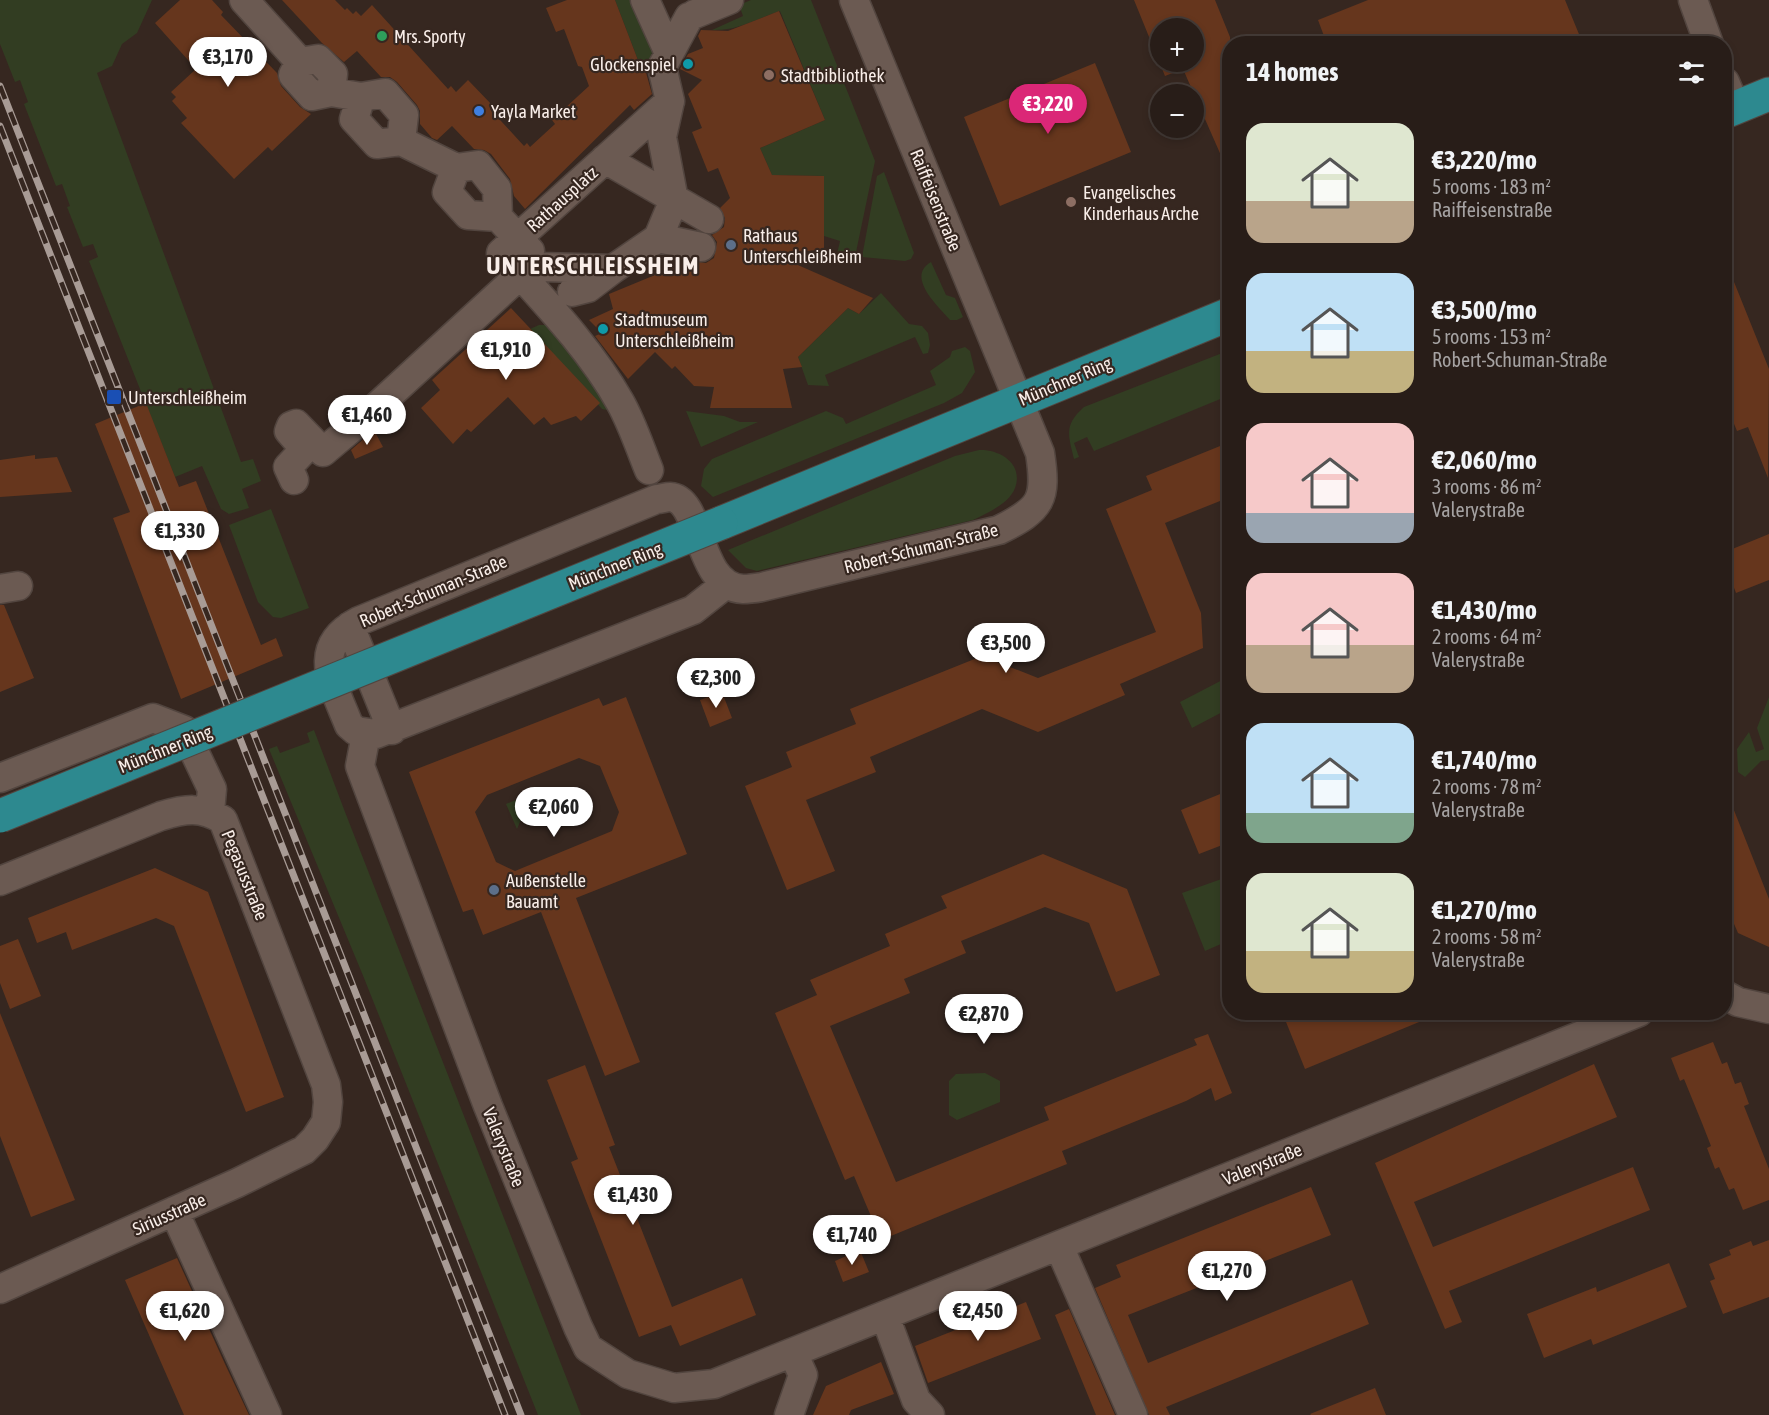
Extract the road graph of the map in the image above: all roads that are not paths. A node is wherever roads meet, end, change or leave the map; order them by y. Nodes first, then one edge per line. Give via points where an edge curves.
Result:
1 (244, 0) edge
2 (645, 0) edge
3 (729, 0) edge
4 (854, 0) edge
5 (1693, 0) edge
6 (1706, 36) edge
7 (668, 51) junction
8 (1769, 94) edge
9 (1732, 100) edge
10 (677, 108) junction
11 (605, 159) junction
12 (674, 200) junction
13 (709, 219) dead end
14 (518, 238) junction
15 (658, 238) junction
16 (701, 247) dead end
17 (613, 269) junction
18 (531, 271) junction
19 (562, 301) junction
20 (1222, 317) edge
21 (1017, 401) junction
22 (649, 470) dead end
23 (294, 480) dead end
24 (726, 584) junction
25 (350, 626) junction
26 (379, 732) junction
27 (0, 778) edge
28 (210, 812) junction
29 (0, 816) edge
30 (0, 881) edge
31 (1732, 999) edge
32 (1769, 1009) edge
33 (1619, 1020) edge
34 (326, 1122) joint
35 (174, 1211) junction
36 (1059, 1246) junction
37 (0, 1289) edge
38 (885, 1316) junction
39 (793, 1353) junction
40 (267, 1415) edge
41 (789, 1415) edge
42 (930, 1415) edge
43 (1133, 1415) edge

1 - 14 street, Rathausplatz via 300,62 318,59 333,74 331,92 361,97 385,93 404,115 401,141 456,168 478,165 497,189 483,219
2 - 7 street
3 - 7 street via 692,15
4 - 21 street, Raiffeisenstraße
5 - 6 street
7 - 10 street via 662,67
8 - 9 main road
10 - 11 street, Rathausplatz
10 - 12 street via 662,137
11 - 12 street, Rathausplatz
11 - 14 street, Rathausplatz
12 - 13 street, Rathausplatz
12 - 15 street
14 - 18 street, Rathausplatz
15 - 16 street
15 - 17 street
17 - 18 street
17 - 19 street
18 - 19 street, Rathausplatz
18 - 23 street via 465,326 378,422 323,452 296,424 291,426 289,431 302,446 302,452 288,467
19 - 22 street, Rathausplatz via 622,405
20 - 21 main road, Münchner Ring
21 - 24 street, Robert-Schuman-Straße via 1040,453 1045,485 1038,503 1016,522 965,539 762,587 742,589
21 - 29 main road, Münchner Ring, bridge
24 - 25 street, Robert-Schuman-Straße via 709,561 684,504 671,497 657,499
24 - 26 street via 693,610
25 - 26 street
25 - 26 street, Robert-Schuman-Straße via 332,643 328,664 350,725 356,732
26 - 39 street, Valerystraße via 360,765 488,1106 588,1348 628,1374 674,1389 714,1384
27 - 28 street via 153,718 184,730 212,789
28 - 30 street, Pegasusstraße via 188,808 160,816
28 - 34 street, Pegasusstraße via 223,820 231,836 326,1085
31 - 32 street
33 - 36 street, Valerystraße
34 - 35 street, Siriusstraße via 304,1150
35 - 37 street, Siriusstraße
35 - 40 street
36 - 38 street, Valerystraße
36 - 43 street
38 - 39 street, Valerystraße
38 - 42 street via 916,1400
39 - 41 street via 803,1375

